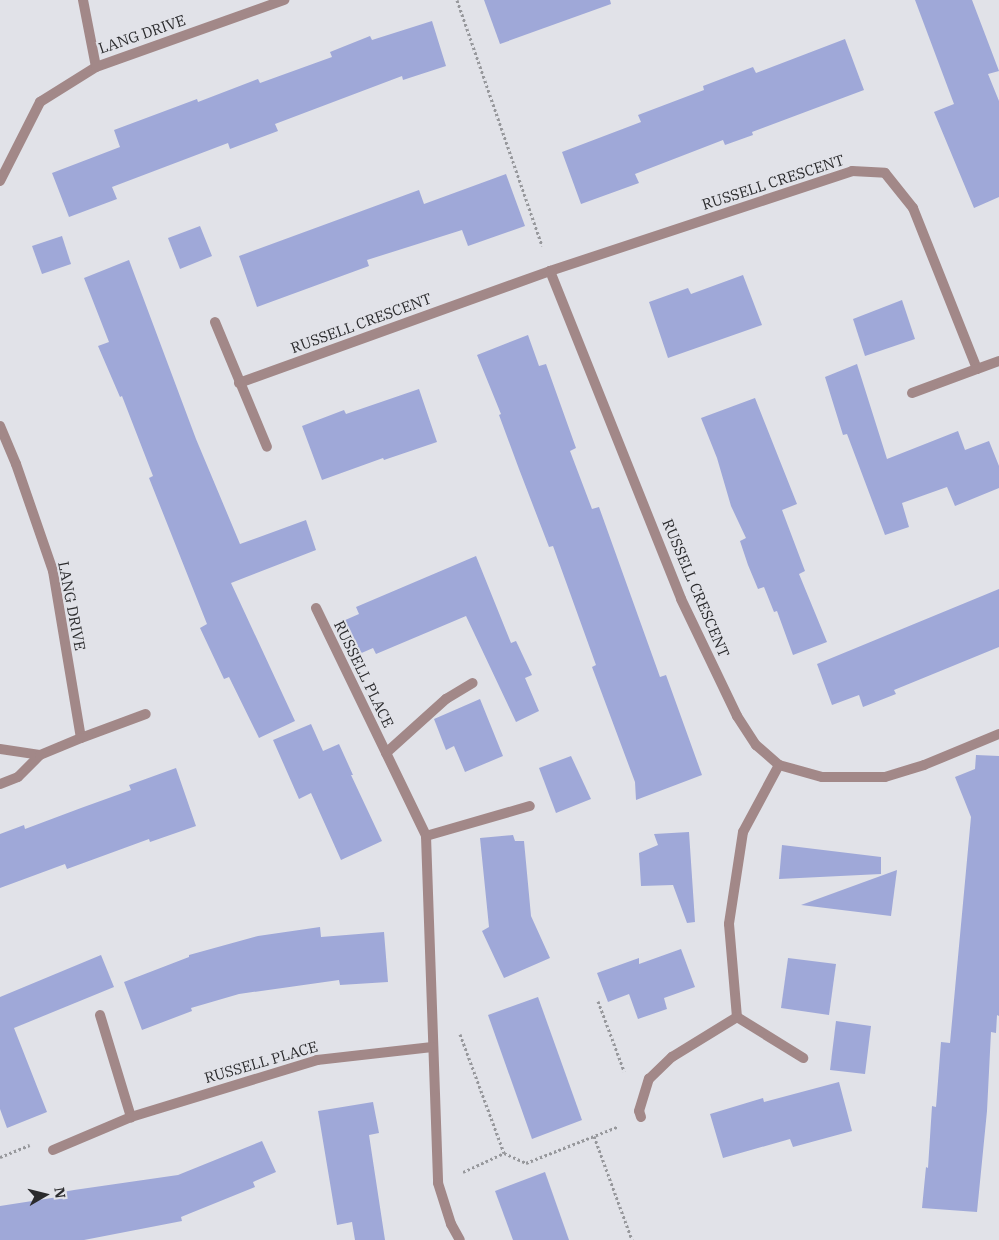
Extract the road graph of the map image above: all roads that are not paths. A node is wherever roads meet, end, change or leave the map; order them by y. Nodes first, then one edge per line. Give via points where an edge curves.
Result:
1 (83, 0) edge
2 (284, 0) edge
3 (96, 67) junction
4 (0, 181) edge
5 (550, 270) junction
6 (215, 322) dead end
7 (999, 361) edge
8 (977, 369) junction
9 (239, 383) junction
10 (912, 393) dead end
11 (0, 426) edge
12 (267, 447) dead end
13 (316, 608) dead end
14 (473, 683) dead end
15 (146, 714) dead end
16 (999, 734) edge
17 (81, 738) junction
18 (0, 748) edge
19 (386, 752) junction
20 (40, 755) junction
21 (779, 765) junction
22 (0, 784) edge
23 (530, 806) dead end
24 (426, 836) junction
25 (100, 1015) dead end
26 (737, 1017) junction
27 (432, 1047) junction
28 (802, 1058) dead end
29 (131, 1117) junction
30 (642, 1117) road end
31 (53, 1150) dead end
32 (460, 1240) edge

1 - 3 street, LANG DRIVE
2 - 3 street, LANG DRIVE
3 - 4 street, LANG DRIVE via 40,102
5 - 8 street, RUSSELL CRESCENT via 852,171 885,173 913,208
5 - 9 street, RUSSELL CRESCENT
5 - 21 street, RUSSELL CRESCENT via 681,599 737,716 756,745
6 - 9 street
7 - 8 street
8 - 10 street
9 - 12 street
11 - 17 street, LANG DRIVE via 53,571
13 - 19 street, RUSSELL PLACE
14 - 19 street, RUSSELL PLACE via 446,699
15 - 17 street
16 - 21 street via 924,765 885,777 822,777
17 - 20 street
18 - 20 street
19 - 24 street, RUSSELL PLACE
20 - 22 street via 18,778
21 - 26 street via 743,832 730,924
23 - 24 street
24 - 27 street, RUSSELL PLACE
25 - 29 street
26 - 28 street
26 - 30 street via 672,1057 649,1079 639,1111
27 - 29 street, RUSSELL PLACE via 317,1060
27 - 32 street, RUSSELL PLACE via 438,1183
29 - 31 street, RUSSELL PLACE

